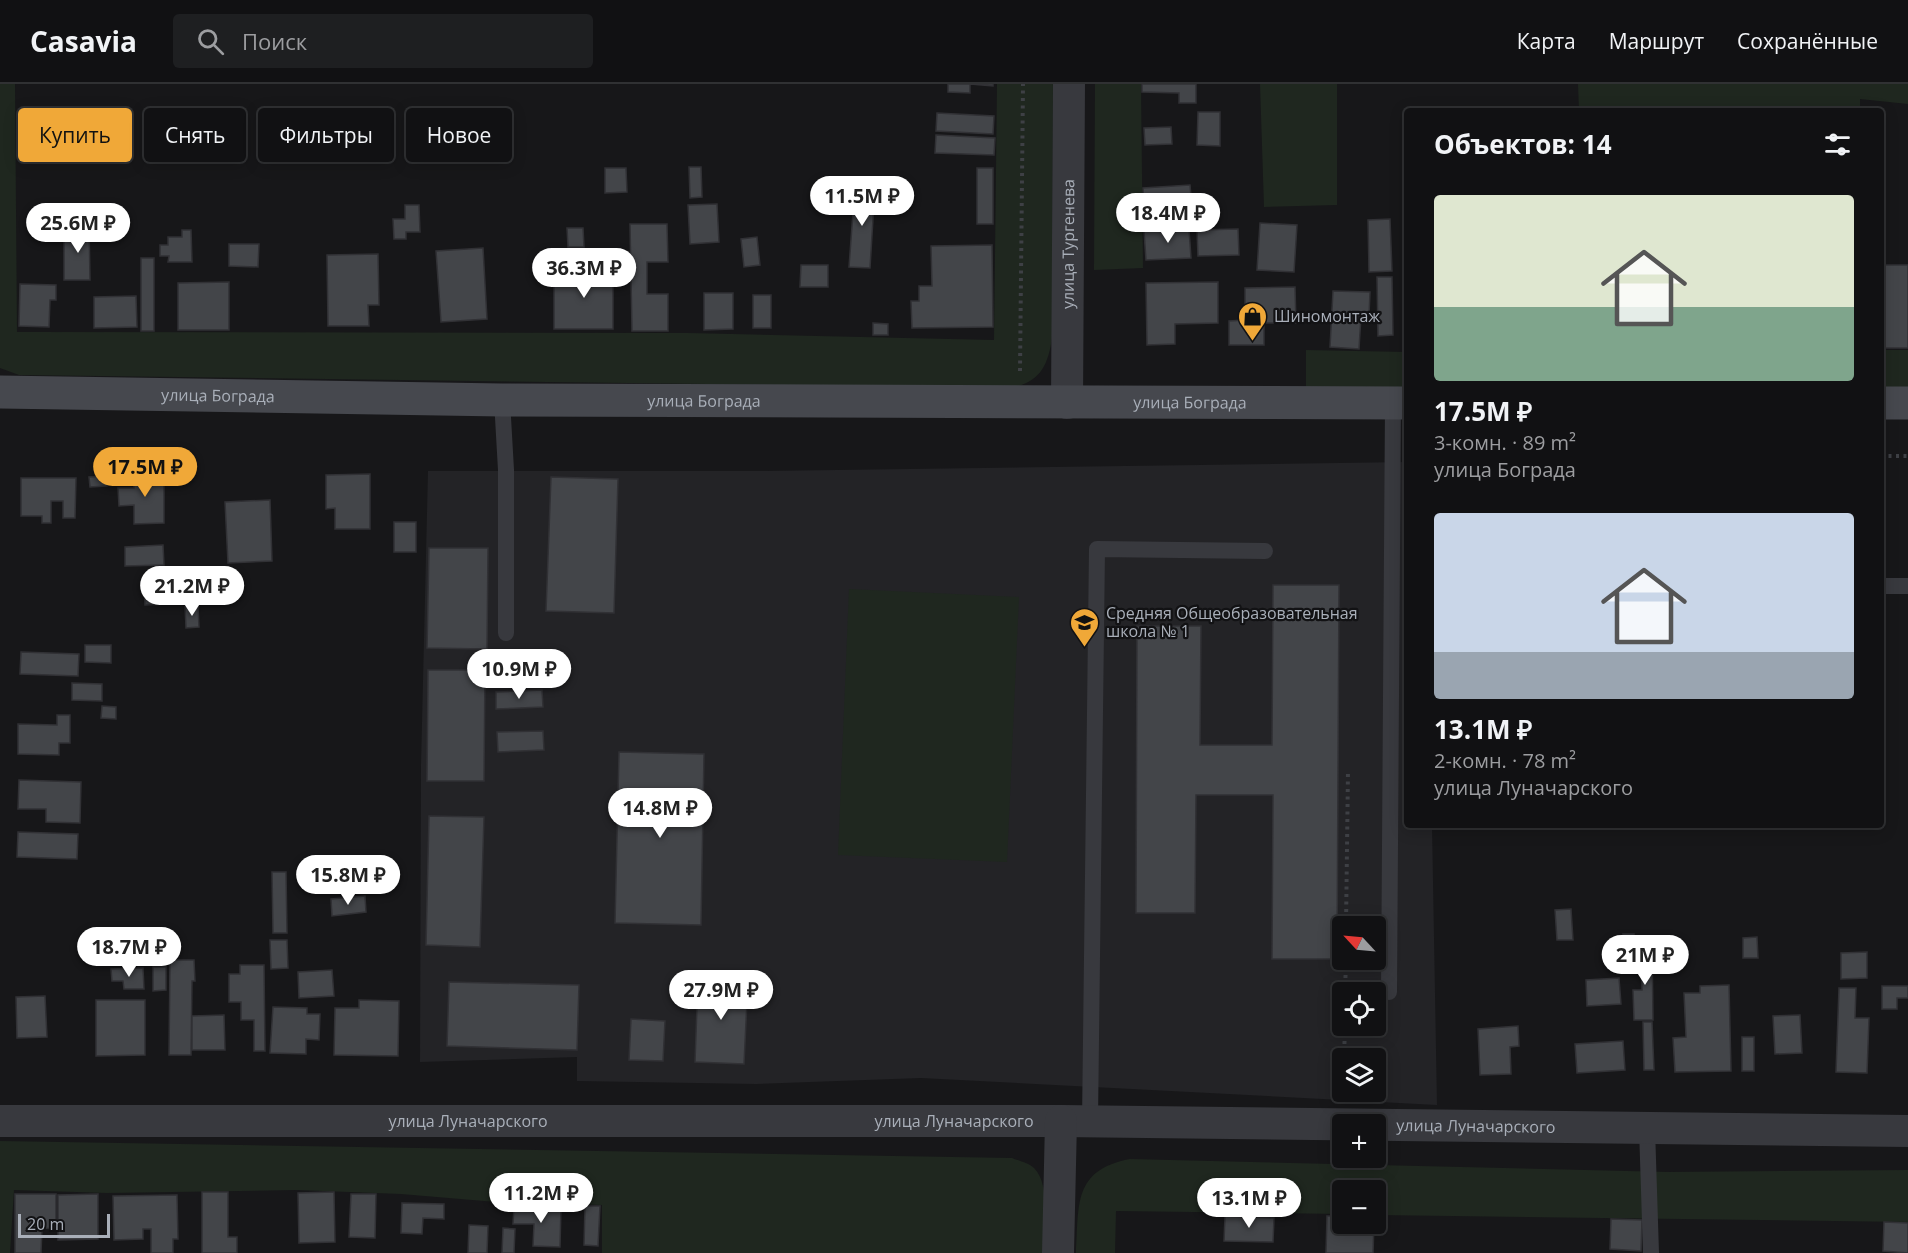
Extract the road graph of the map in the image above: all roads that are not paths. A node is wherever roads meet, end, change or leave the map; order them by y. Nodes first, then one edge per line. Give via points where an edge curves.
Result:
1 (1070, 84) edge
2 (0, 392) edge
3 (502, 400) junction
4 (1067, 403) junction
5 (1400, 403) edge
6 (1908, 403) edge
7 (1884, 404) edge
8 (1265, 551) dead end
9 (1884, 586) edge
10 (1908, 586) edge
11 (506, 633) dead end
12 (1389, 992) dead end
13 (0, 1121) edge
14 (1075, 1121) junction
15 (1647, 1128) junction
16 (1908, 1131) edge
17 (1058, 1253) edge
18 (1651, 1253) edge

1 - 4 street, улица Тургенева
2 - 3 street, улица Бограда
3 - 4 street, улица Бограда
3 - 11 lane
4 - 5 street, улица Бограда
5 - 12 lane
6 - 7 street
8 - 14 lane via 1097,549
9 - 10 lane
13 - 14 street, улица Луначарского
14 - 15 street, улица Луначарского
14 - 17 street
15 - 16 street, улица Луначарского
15 - 18 lane

